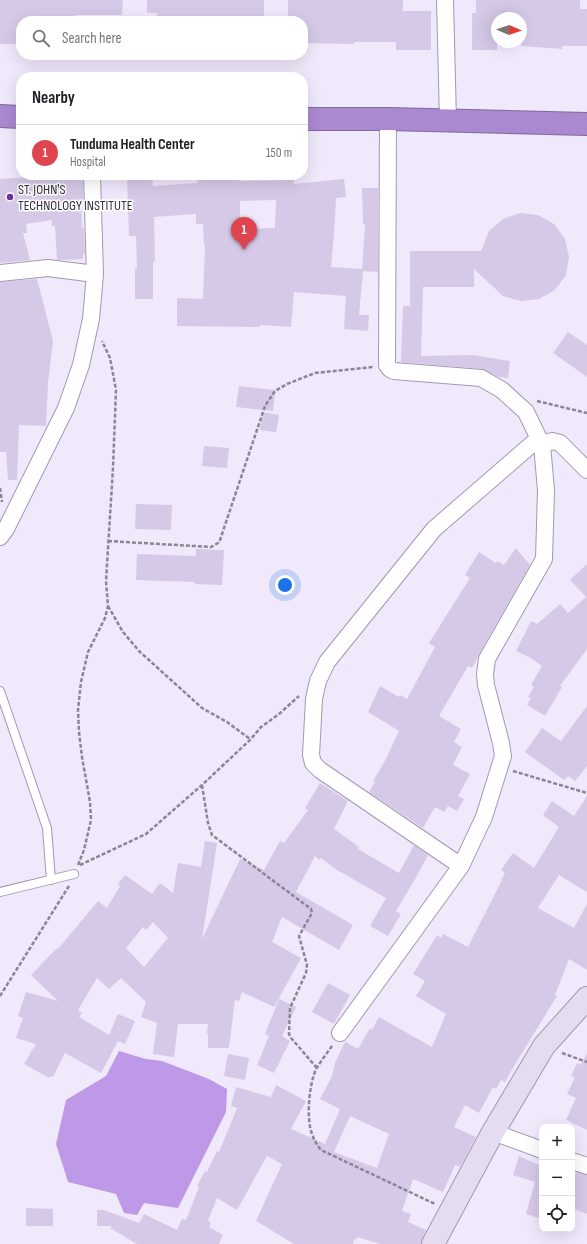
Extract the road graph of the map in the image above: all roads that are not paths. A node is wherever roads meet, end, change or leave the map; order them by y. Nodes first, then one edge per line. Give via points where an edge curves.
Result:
1 (445, 0) edge
2 (0, 116) edge
3 (16, 117) edge
4 (308, 119) edge
5 (388, 119) junction
6 (448, 121) junction
7 (587, 124) edge
8 (92, 180) edge
9 (0, 273) edge
10 (95, 274) junction
11 (540, 442) junction
12 (587, 470) edge
13 (0, 537) edge
14 (0, 691) edge
15 (461, 866) junction
16 (74, 874) road end
17 (51, 880) junction
18 (0, 892) edge
19 (587, 998) edge
20 (340, 1033) road end
21 (493, 1132) junction
22 (539, 1149) edge
23 (575, 1162) edge
24 (587, 1166) edge
25 (433, 1244) edge

1 - 6 street
2 - 3 highway
4 - 5 highway
5 - 6 highway
5 - 11 street via 387,365 394,371 481,378 502,390 526,412
6 - 7 highway
8 - 10 street
9 - 10 street via 48,268
10 - 13 street via 91,319 81,364 66,408
11 - 12 street via 560,443
11 - 15 street via 546,490 544,559 487,659 486,686 503,756 484,817
11 - 15 street via 434,530 327,662 318,681 313,715 313,763
14 - 17 lane via 46,828
15 - 20 street
16 - 17 lane
17 - 18 lane
19 - 21 street via 544,1046
21 - 22 street
21 - 25 street
23 - 24 street

